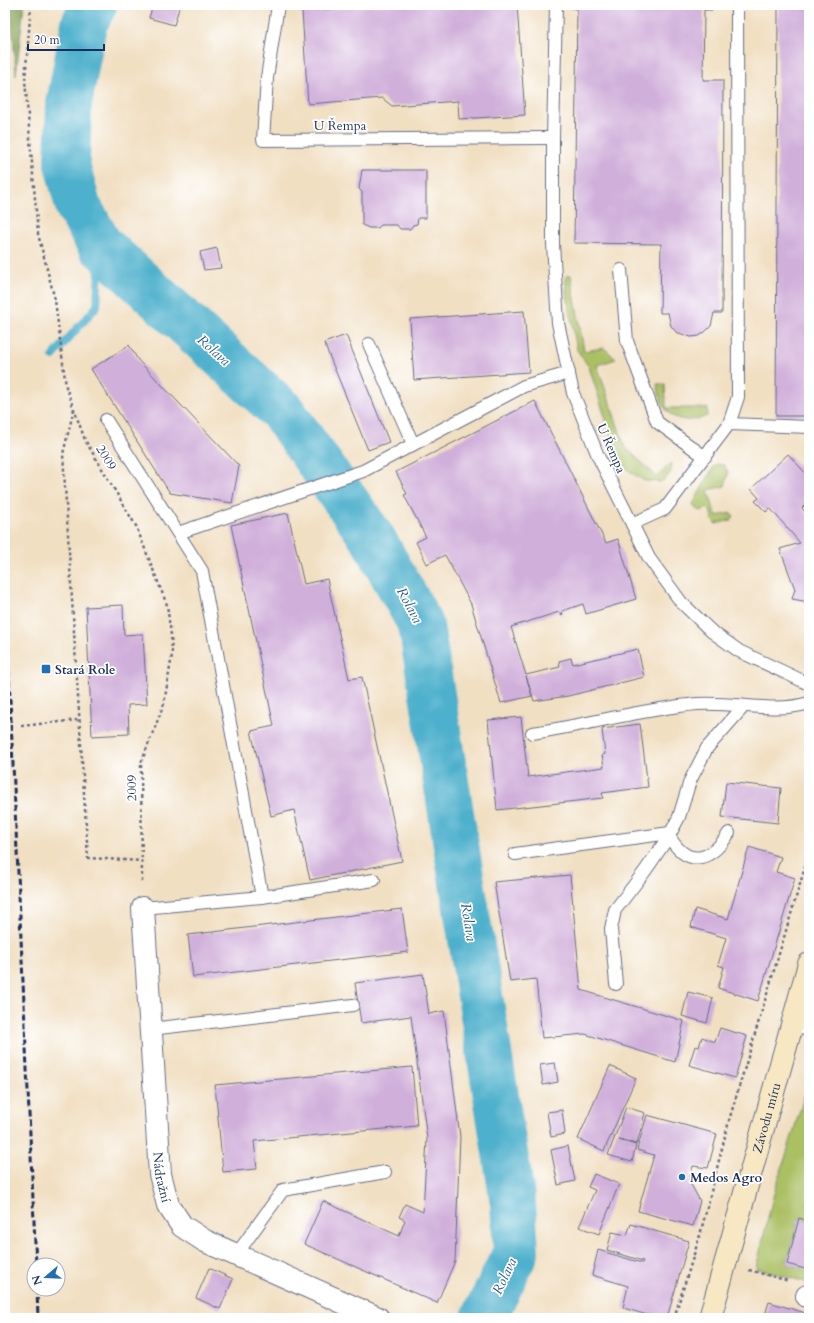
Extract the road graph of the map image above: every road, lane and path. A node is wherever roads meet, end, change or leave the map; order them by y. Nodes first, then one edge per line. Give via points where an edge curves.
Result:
1 (31, 5) edge
2 (278, 5) edge
3 (556, 5) edge
4 (737, 5) edge
5 (553, 138) junction
6 (621, 270) dead end
7 (369, 344) dead end
8 (569, 374) junction
9 (74, 410) junction
10 (106, 420) dead end
11 (729, 424) junction
12 (809, 427) edge
13 (413, 444) junction
14 (705, 457) junction
15 (632, 524) junction
16 (178, 532) junction
17 (809, 684) edge
18 (809, 703) edge
19 (744, 706) junction
20 (78, 720) junction
21 (21, 726) dead end
22 (532, 733) dead end
23 (729, 833) dead end
24 (670, 835) junction
25 (515, 854) dead end
26 (809, 854) edge
27 (142, 861) junction
28 (374, 880) dead end
29 (262, 897) junction
30 (143, 908) junction
31 (809, 964) edge
32 (616, 984) dead end
33 (353, 1005) dead end
34 (801, 1022) edge
35 (151, 1029) junction
36 (385, 1172) dead end
37 (236, 1255) junction
38 (749, 1270) dead end
39 (803, 1291) edge
40 (378, 1318) edge
41 (674, 1318) edge
42 (710, 1318) edge

1 - 9 path, 2009 via 25,80 37,226 55,300 66,387
2 - 5 lane, U Řempa via 267,78 263,140
3 - 5 lane, U Řempa
4 - 11 lane via 738,397
5 - 8 lane, U Řempa via 553,244 558,323
6 - 14 lane via 627,341 657,422
7 - 13 lane
8 - 13 lane via 524,386
8 - 15 lane, U Řempa via 573,393 598,456
9 - 20 path via 63,454
9 - 27 path, 2009 via 85,440 136,526 167,605 172,655 164,704 141,763
10 - 16 lane
11 - 12 lane
11 - 14 lane
13 - 16 lane via 363,471
14 - 15 lane via 665,509
15 - 17 lane, U Řempa via 649,558 681,602 710,631 739,651
16 - 29 lane via 202,571
18 - 19 lane via 788,707
19 - 22 lane via 699,704 670,707
19 - 24 lane via 707,748 690,781 679,817
20 - 21 path
20 - 27 path via 88,858
23 - 24 lane via 717,849 708,856 699,858 679,851
24 - 25 lane
24 - 32 lane via 615,910 611,929
26 - 41 path via 730,1117 700,1235
27 - 30 path, 2009
28 - 29 lane
29 - 30 lane
30 - 35 street, Nádražní
31 - 34 main road, Závodu míru
33 - 35 lane
34 - 42 main road, Závodu míru
35 - 37 street, Nádražní via 160,1174 168,1205 182,1226 205,1241
36 - 37 lane via 283,1190
37 - 40 street, Nádražní
38 - 39 path

